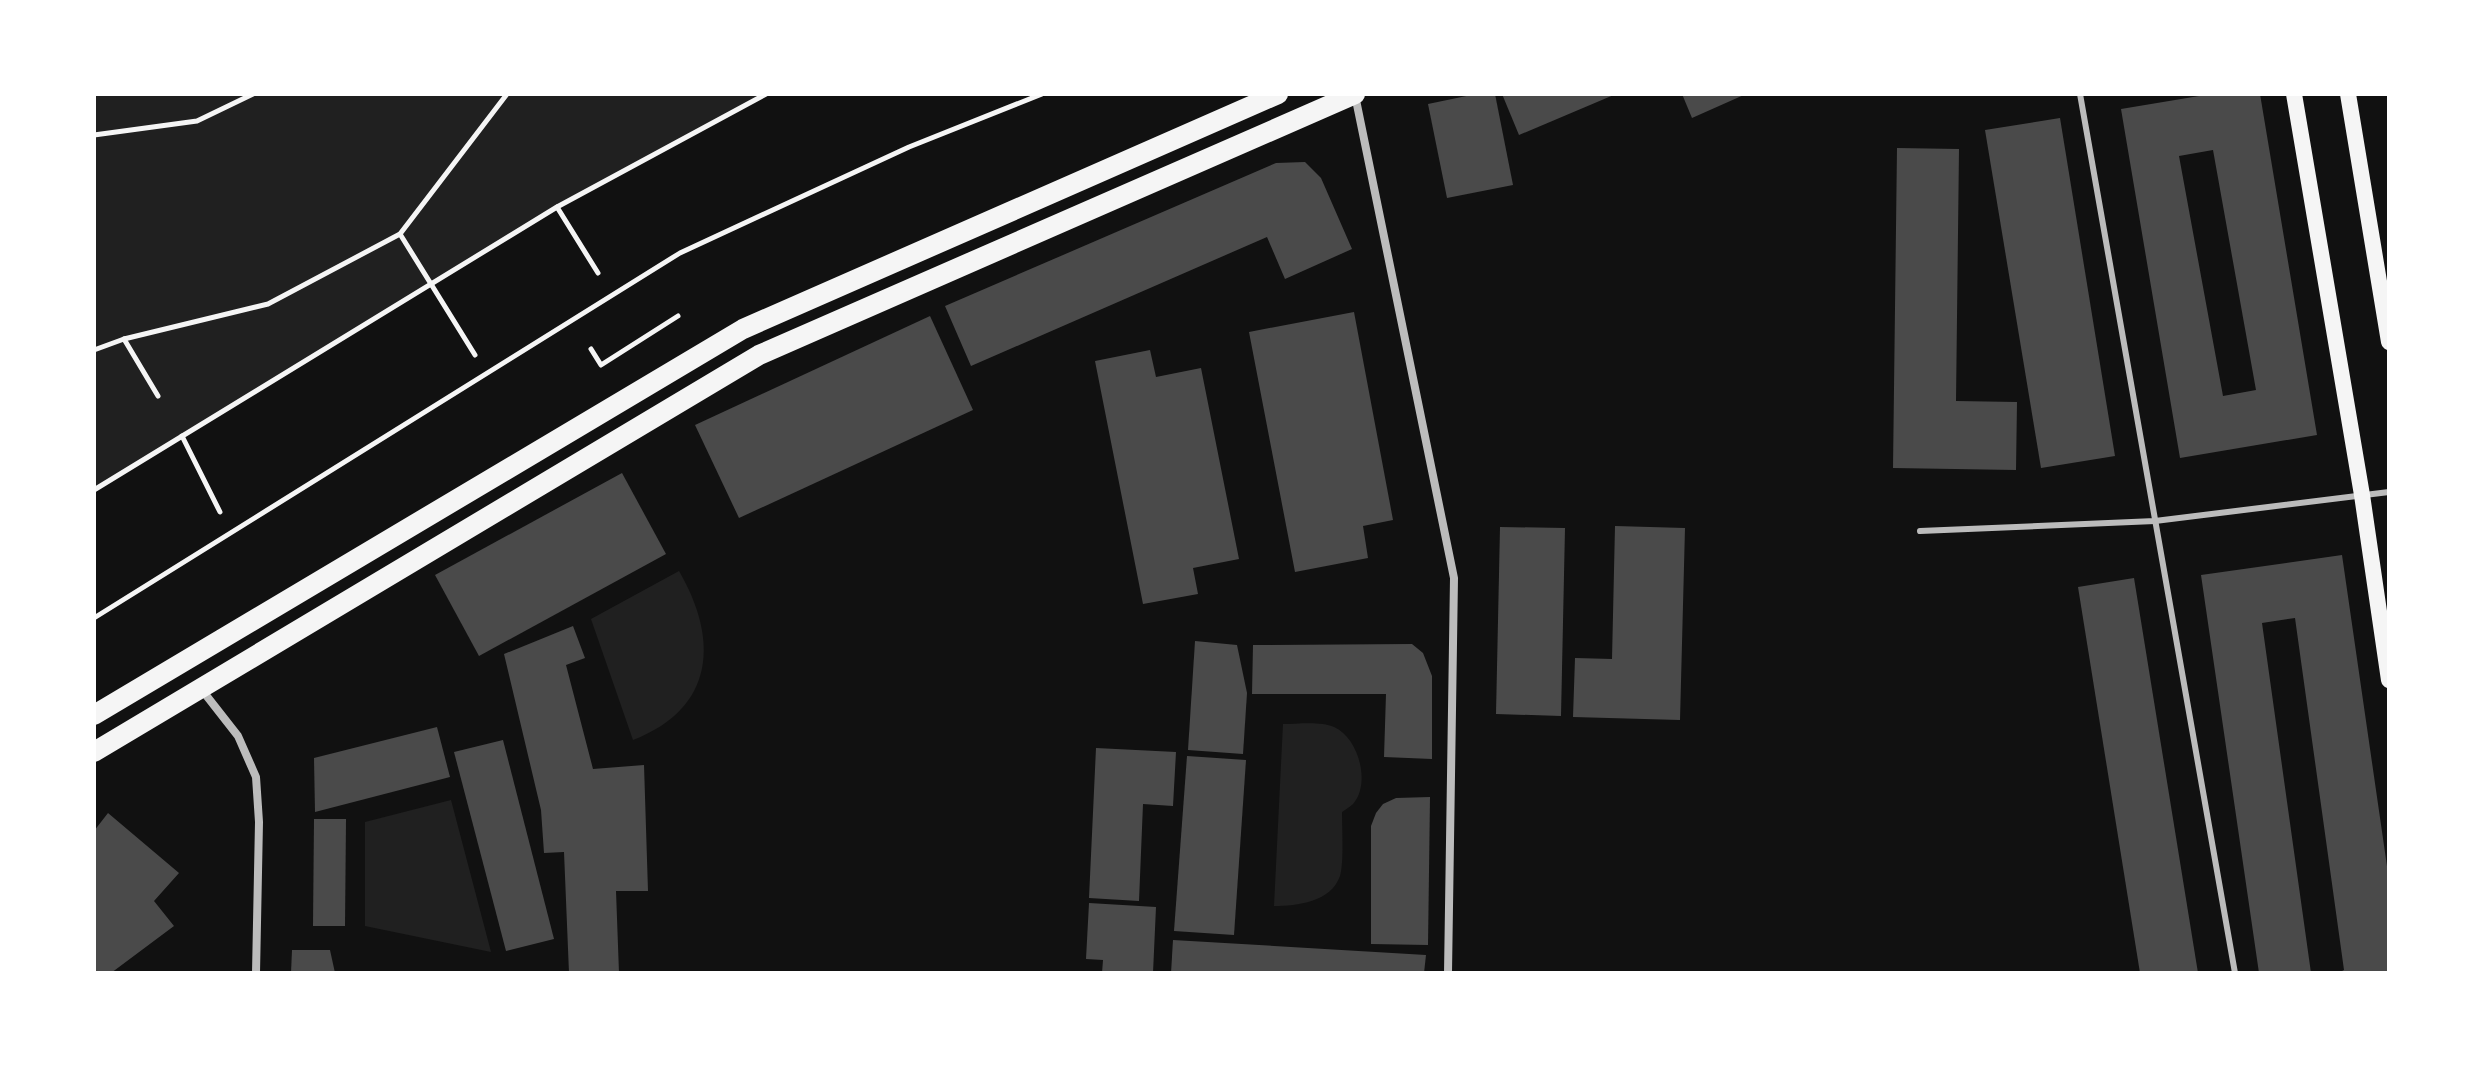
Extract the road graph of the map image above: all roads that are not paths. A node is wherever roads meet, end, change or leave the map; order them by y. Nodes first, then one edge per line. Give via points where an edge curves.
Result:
1 (1278, 94) edge
2 (1355, 94) edge
3 (2080, 94) edge
4 (2294, 94) edge
5 (2348, 94) edge
6 (2389, 342) edge
7 (2389, 492) edge
8 (2362, 495) junction
9 (2155, 521) junction
10 (1920, 531) dead end
11 (2389, 680) edge
12 (201, 688) junction
13 (94, 715) edge
14 (94, 752) edge
15 (256, 973) edge
16 (1448, 973) edge
17 (2235, 973) edge

1 - 13 main road via 743,329
2 - 12 main road via 759,355
2 - 16 street via 1454,578
3 - 9 lane
4 - 8 main road
5 - 6 main road
7 - 8 lane
8 - 9 lane
8 - 11 main road
9 - 10 lane
9 - 17 lane
12 - 14 main road
12 - 15 street via 238,736 256,777

